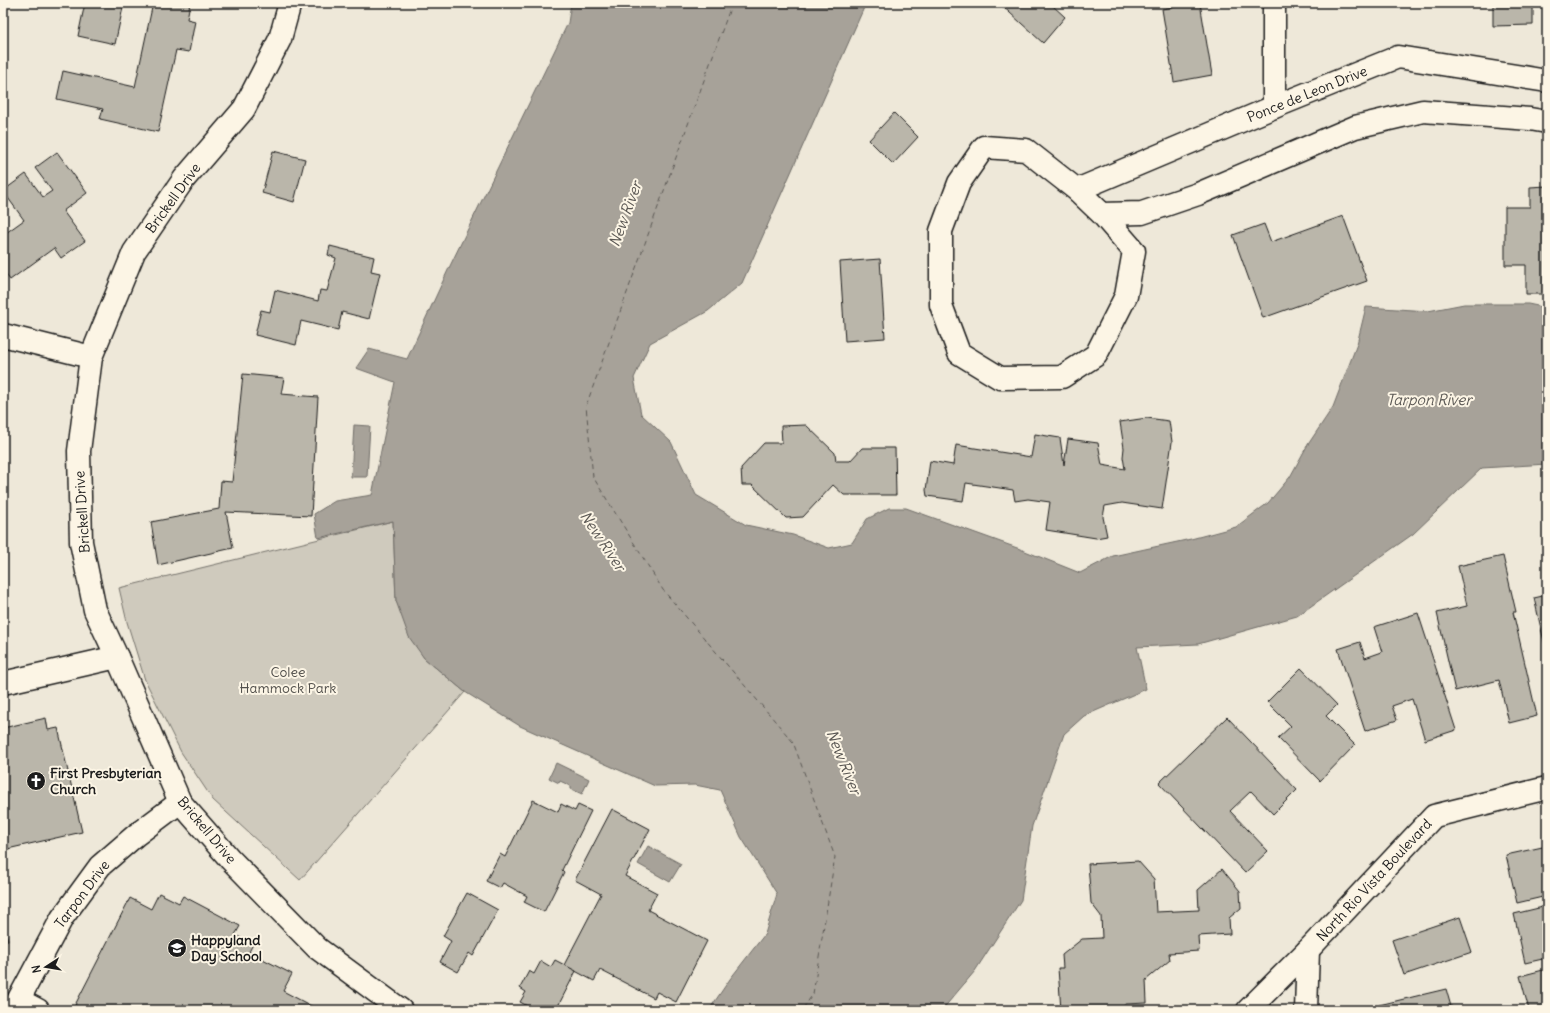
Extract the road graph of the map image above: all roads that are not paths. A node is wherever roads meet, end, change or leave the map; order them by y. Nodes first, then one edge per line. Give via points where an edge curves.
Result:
1 (290, 3) edge
2 (1274, 3) edge
3 (1547, 81) edge
4 (1274, 107) junction
5 (1547, 122) edge
6 (1077, 190) junction
7 (1102, 214) junction
8 (3, 334) edge
9 (91, 357) junction
10 (117, 657) junction
11 (3, 683) edge
12 (1547, 788) edge
13 (180, 802) junction
14 (1308, 950) junction
15 (23, 1007) edge
16 (401, 1010) edge
17 (1248, 1010) edge
18 (1306, 1010) edge

1 - 9 street, Brickell Drive via 280,39 244,109 184,179 134,252
2 - 4 street
3 - 4 street, Ponce de Leon Drive via 1398,57
4 - 6 street, Ponce de Leon Drive
5 - 7 street via 1530,118 1423,111 1355,127 1198,194 1142,213
6 - 7 street
6 - 7 street via 1026,150 984,147 959,183 941,231 941,305 960,353 1000,378 1062,377 1096,355 1126,296 1134,251
8 - 9 street
9 - 10 street, Brickell Drive via 79,451 81,542 95,610
10 - 11 street
10 - 13 street, Brickell Drive
12 - 14 street, North Rio Vista Boulevard via 1434,816
13 - 15 street, Tarpon Drive via 100,866 62,918
13 - 16 street, Brickell Drive via 230,859 317,948
14 - 17 street, North Rio Vista Boulevard
14 - 18 street

